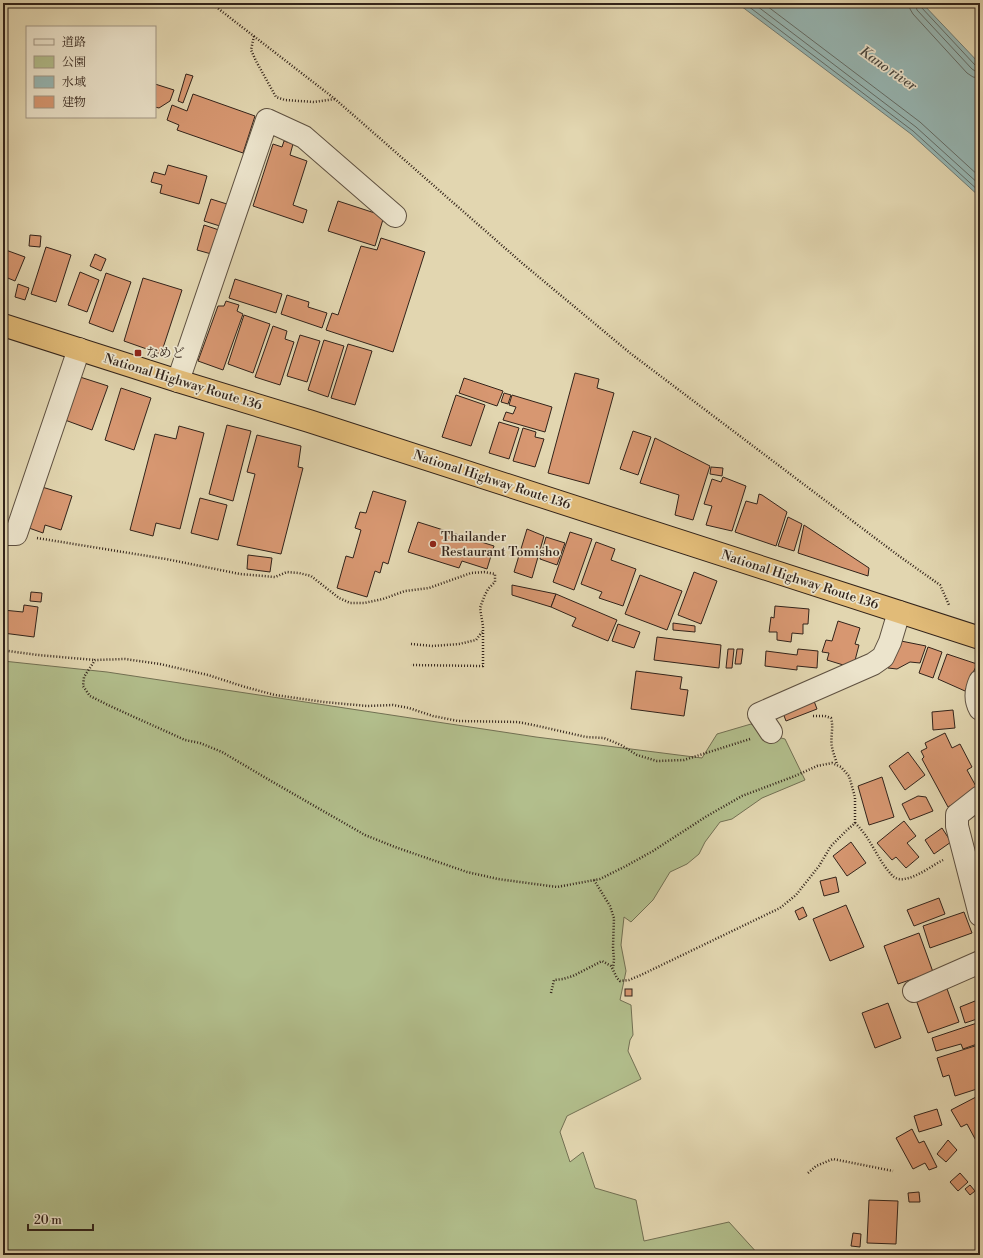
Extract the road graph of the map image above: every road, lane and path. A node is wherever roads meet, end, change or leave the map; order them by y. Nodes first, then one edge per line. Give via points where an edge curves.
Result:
1 (211, 3) edge
2 (254, 36) junction
3 (335, 99) junction
4 (395, 216) dead end
5 (3, 325) edge
6 (79, 349) junction
7 (178, 381) junction
8 (9, 534) edge
9 (949, 604) dead end
10 (980, 606) edge
11 (899, 612) junction
12 (977, 612) dead end
13 (483, 632) junction
14 (980, 638) edge
15 (411, 644) dead end
16 (3, 649) edge
17 (95, 660) junction
18 (411, 665) dead end
19 (980, 680) edge
20 (980, 709) edge
21 (809, 717) dead end
22 (771, 732) joint
23 (837, 765) junction
24 (980, 797) edge
25 (856, 823) junction
26 (963, 850) junction
27 (594, 880) junction
28 (980, 915) edge
29 (980, 962) edge
30 (613, 969) junction
31 (914, 991) dead end
32 (551, 993) dead end
33 (893, 1171) dead end
34 (808, 1173) dead end

1 - 2 path
2 - 3 path
2 - 3 path via 251,50 276,97 314,102
3 - 9 path via 522,263 630,353 940,585
4 - 7 street via 304,137 267,120
5 - 6 highway, National Highway Route 136
6 - 7 highway, National Highway Route 136
6 - 8 street via 16,534
7 - 11 highway, National Highway Route 136
8 - 13 path via 166,559 240,574 275,577 287,572 299,573 311,576 339,598 350,603 364,603 405,591 430,588 471,573 495,574 495,582 488,589 480,608
10 - 12 path
11 - 14 highway, National Highway Route 136
11 - 22 street via 883,657 759,714
13 - 15 path via 476,640 459,644
13 - 18 path via 483,666
16 - 17 path
17 - 22 path via 125,659 160,664 275,695 367,706 393,705 458,721 518,722 586,737 604,738 637,755 657,761 684,760
17 - 27 path via 84,677 83,686 90,696 185,740 222,752 365,835 467,872 498,879 557,887
19 - 20 street via 977,687 977,702
21 - 23 path via 816,715 831,718 832,747
23 - 25 path via 849,776 855,797
23 - 27 path via 832,763 817,766 742,796 653,851
24 - 26 street via 957,814
25 - 26 path via 890,874 897,879 903,880 916,875
25 - 30 path via 831,846 796,895 780,908 629,980 620,981
26 - 28 street
27 - 30 path via 610,906 614,918
29 - 31 street
30 - 32 path via 602,961 573,976 554,980
33 - 34 path via 833,1159 816,1166

